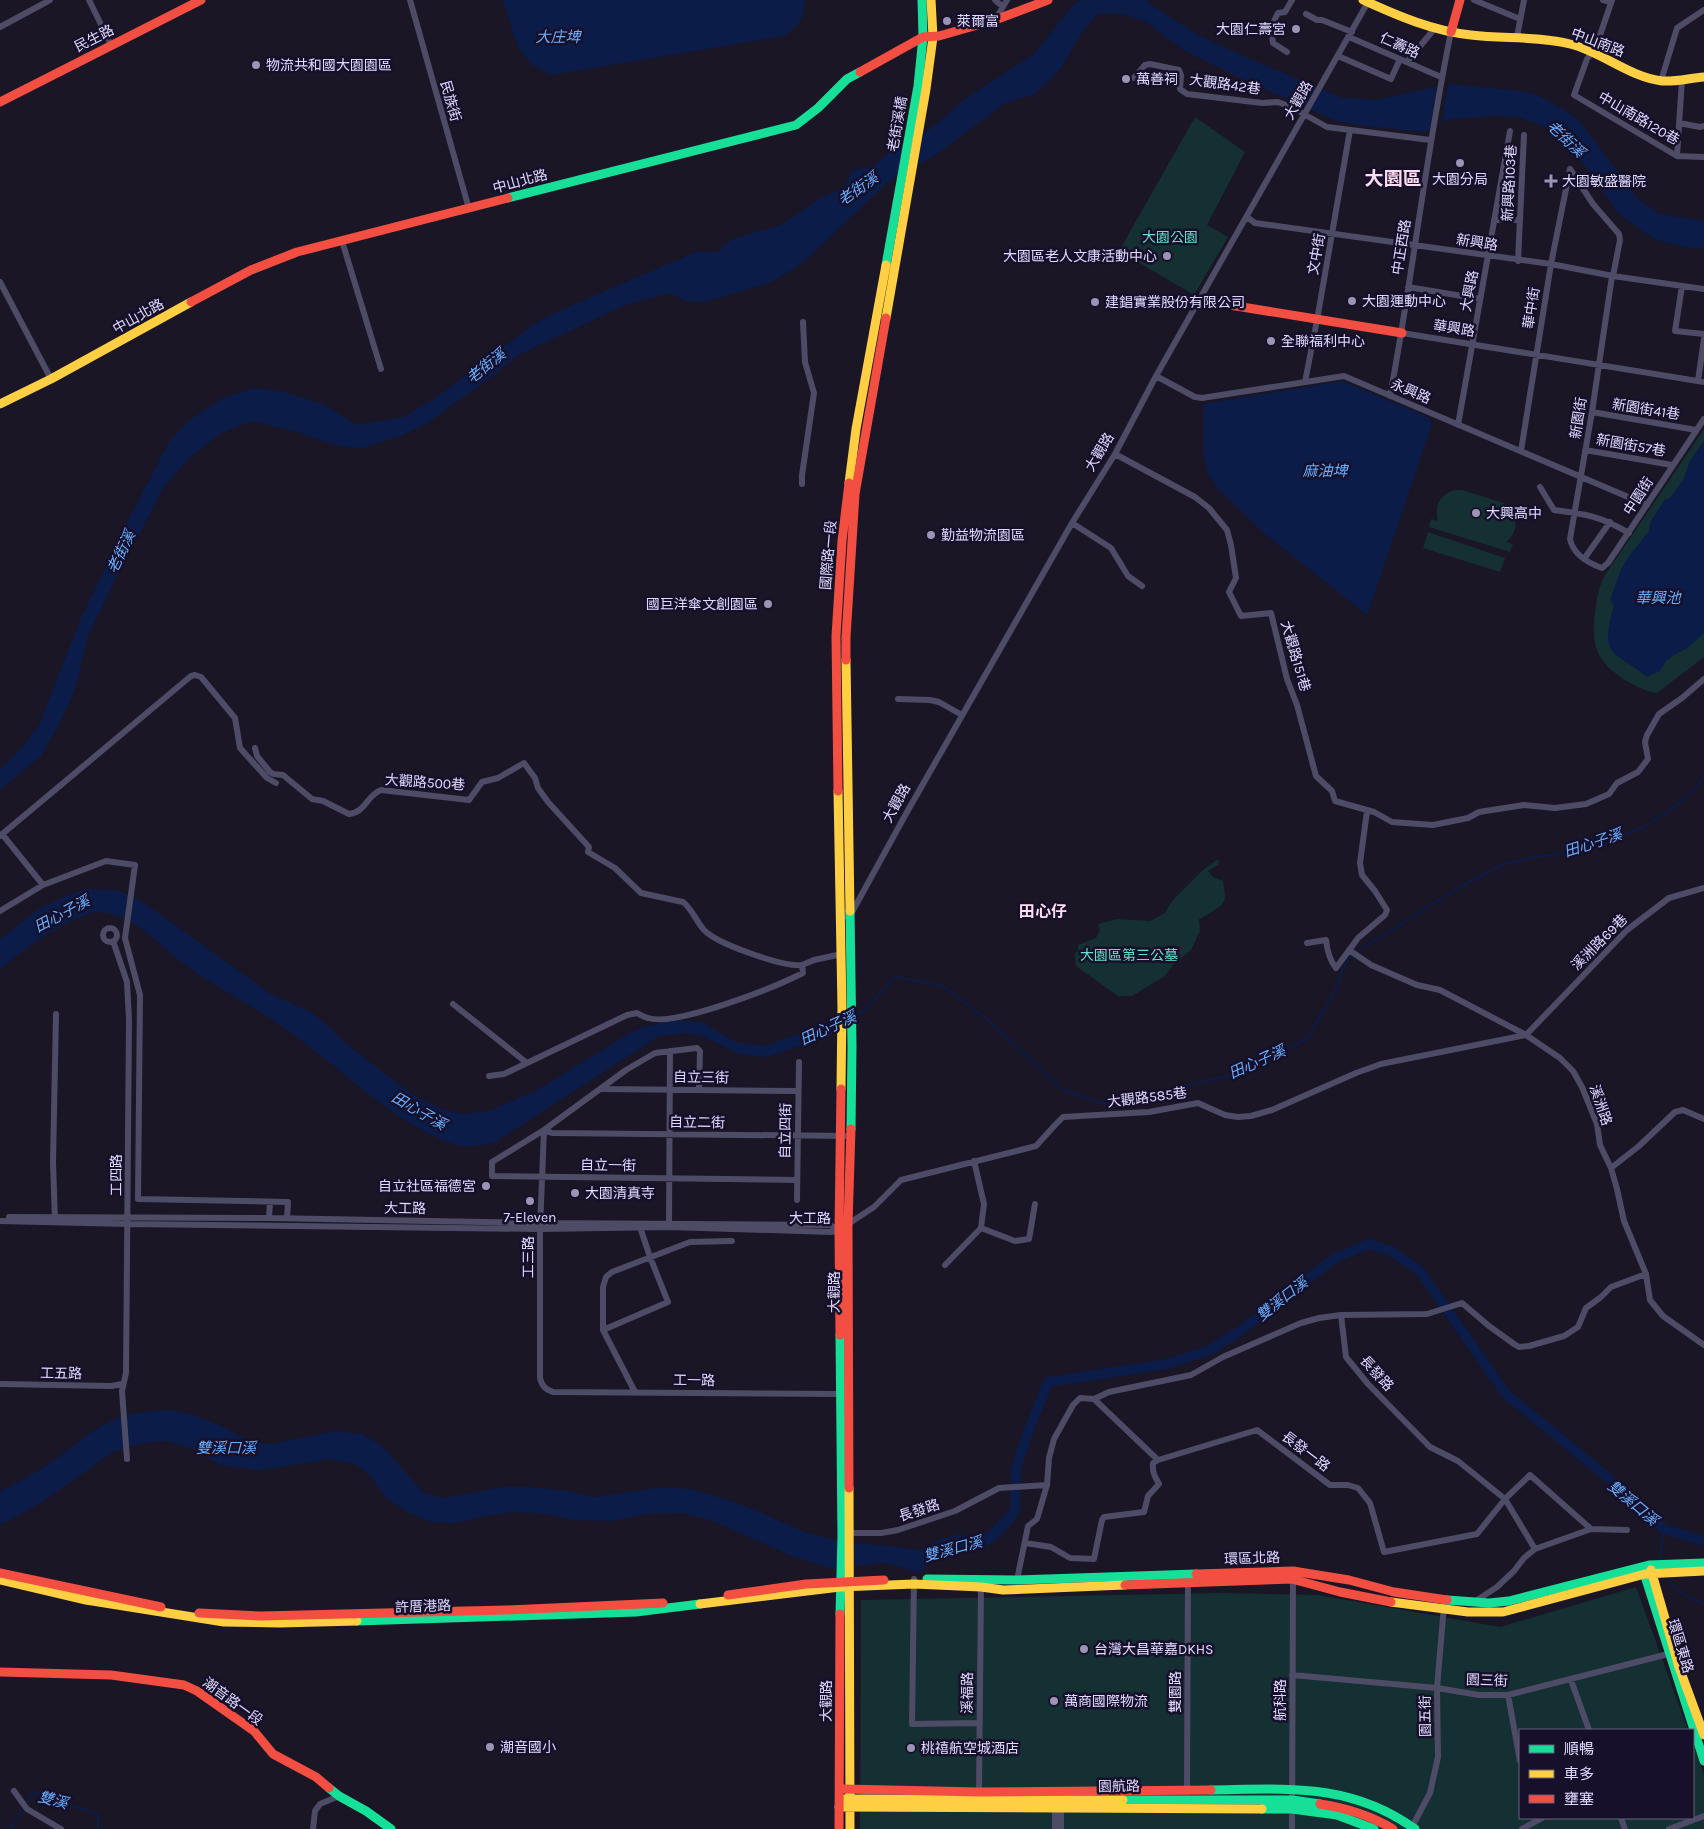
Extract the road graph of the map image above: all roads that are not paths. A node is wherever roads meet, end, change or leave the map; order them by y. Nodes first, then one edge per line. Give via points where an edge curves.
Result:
1 (50, 0) edge
2 (89, 0) edge
3 (201, 0) edge
4 (410, 0) edge
5 (922, 0) edge
6 (931, 0) edge
7 (995, 0) edge
8 (1048, 0) edge
9 (1292, 0) edge
10 (1460, 0) edge
11 (1474, 0) edge
12 (1524, 0) edge
13 (1603, 0) edge
14 (1365, 1) edge
15 (1611, 1) edge
16 (1005, 3) edge
17 (1704, 10) edge
18 (1306, 14) dead end
19 (1520, 19) junction
20 (995, 20) junction
21 (0, 27) edge
22 (1435, 28) junction
23 (1451, 32) junction
24 (1351, 34) junction
25 (928, 37) junction
26 (1517, 37) junction
27 (111, 45) junction
28 (1592, 51) junction
29 (1287, 52) dead end
30 (1338, 56) junction
31 (1400, 59) junction
32 (1407, 62) junction
33 (1704, 77) edge
34 (1134, 78) dead end
35 (1441, 78) junction
36 (1682, 79) junction
37 (1661, 81) junction
38 (0, 102) edge
39 (1306, 114) junction
40 (1679, 123) junction
41 (1704, 126) edge
42 (1350, 130) junction
43 (1510, 131) dead end
44 (1524, 136) dead end
45 (1430, 140) junction
46 (1677, 156) junction
47 (1704, 157) edge
48 (1570, 169) joint
49 (902, 198) junction
50 (468, 209) junction
51 (1247, 217) junction
52 (1494, 220) junction
53 (1520, 220) junction
54 (1332, 234) junction
55 (342, 241) junction
56 (1415, 245) junction
57 (1488, 256) junction
58 (1518, 261) junction
59 (1551, 264) junction
60 (1613, 276) junction
61 (0, 282) edge
62 (1682, 286) junction
63 (1408, 287) junction
64 (1704, 289) edge
65 (1480, 299) junction
66 (1199, 300) junction
67 (1317, 320) junction
68 (803, 322) dead end
69 (1402, 333) junction
70 (1704, 334) edge
71 (1704, 339) edge
72 (1472, 345) junction
73 (1536, 354) junction
74 (1599, 365) junction
75 (381, 369) dead end
76 (1156, 376) junction
77 (50, 379) junction
78 (1304, 382) junction
79 (1701, 382) edge
80 (1390, 396) junction
81 (0, 404) edge
82 (1592, 412) junction
83 (1704, 419) edge
84 (1458, 425) junction
85 (1696, 430) junction
86 (1586, 450) junction
87 (1521, 451) junction
88 (1115, 454) junction
89 (1672, 465) junction
90 (1581, 477) junction
91 (802, 484) dead end
92 (1540, 487) dead end
93 (1647, 505) junction
94 (1575, 512) junction
95 (1610, 522) junction
96 (1072, 523) junction
97 (1628, 532) junction
98 (1584, 559) junction
99 (1142, 586) dead end
100 (1704, 679) edge
101 (898, 700) dead end
102 (837, 710) junction
103 (847, 710) junction
104 (962, 715) junction
105 (255, 748) dead end
106 (276, 783) dead end
107 (1367, 811) junction
108 (1, 835) edge
109 (43, 885) junction
110 (1704, 888) edge
111 (0, 911) edge
112 (851, 914) junction
113 (839, 919) junction
114 (113, 941) dead end
115 (1307, 943) dead end
116 (1349, 950) junction
117 (840, 954) junction
118 (851, 954) junction
119 (802, 966) junction
120 (453, 1004) dead end
121 (56, 1014) dead end
122 (1526, 1035) junction
123 (670, 1050) junction
124 (799, 1062) dead end
125 (527, 1063) junction
126 (489, 1076) dead end
127 (602, 1089) junction
128 (670, 1089) junction
129 (698, 1090) junction
130 (798, 1091) junction
131 (1704, 1119) edge
132 (544, 1130) junction
133 (669, 1134) junction
134 (798, 1135) junction
135 (842, 1136) junction
136 (851, 1136) junction
137 (974, 1161) junction
138 (1611, 1168) junction
139 (542, 1177) junction
140 (669, 1179) junction
141 (797, 1180) junction
142 (797, 1200) dead end
143 (270, 1202) junction
144 (1035, 1204) dead end
145 (0, 1217) edge
146 (269, 1218) junction
147 (287, 1218) junction
148 (55, 1220) junction
149 (0, 1221) edge
150 (128, 1221) junction
151 (848, 1224) junction
152 (639, 1225) junction
153 (669, 1225) junction
154 (541, 1226) junction
155 (981, 1228) junction
156 (839, 1230) junction
157 (732, 1241) dead end
158 (650, 1257) junction
159 (945, 1265) dead end
160 (1646, 1274) junction
161 (1341, 1315) junction
162 (603, 1330) junction
163 (1704, 1345) edge
164 (0, 1384) edge
165 (122, 1384) junction
166 (542, 1385) joint
167 (635, 1392) junction
168 (844, 1394) junction
169 (1094, 1399) junction
170 (127, 1457) dead end
171 (1158, 1460) junction
172 (1047, 1485) junction
173 (1505, 1499) junction
174 (1591, 1528) junction
175 (1627, 1530) dead end
176 (846, 1535) junction
177 (1025, 1543) junction
178 (1535, 1549) junction
179 (1704, 1563) edge
180 (1665, 1569) junction
181 (1647, 1570) junction
182 (1704, 1571) edge
183 (0, 1573) edge
184 (1292, 1575) junction
185 (1188, 1579) junction
186 (0, 1580) edge
187 (845, 1580) junction
188 (1017, 1580) junction
189 (914, 1582) junction
190 (981, 1583) junction
191 (1474, 1602) junction
192 (1444, 1604) junction
193 (182, 1613) junction
194 (1673, 1653) junction
195 (0, 1672) edge
196 (1292, 1675) junction
197 (1571, 1680) junction
198 (1437, 1688) junction
199 (1508, 1696) junction
200 (979, 1723) junction
201 (1589, 1729) edge
202 (1693, 1729) edge
203 (1694, 1731) edge
204 (1704, 1735) edge
205 (1699, 1750) edge
206 (1519, 1756) edge
207 (1704, 1761) edge
208 (840, 1789) junction
209 (851, 1789) junction
210 (1187, 1789) junction
211 (1292, 1789) junction
212 (14, 1791) dead end
213 (339, 1796) junction
214 (979, 1800) junction
215 (1058, 1800) junction
216 (840, 1803) junction
217 (851, 1804) junction
218 (1187, 1804) junction
219 (1292, 1805) junction
220 (1704, 1816) edge
221 (1533, 1823) edge
222 (1414, 1828) edge
223 (61, 1829) edge
224 (313, 1829) edge
225 (391, 1829) edge
226 (839, 1829) edge
227 (850, 1829) edge
228 (1055, 1829) edge
229 (1061, 1829) edge
230 (1292, 1829) edge
231 (1374, 1829) edge
232 (1393, 1829) edge
233 (1522, 1829) edge
234 (1669, 1829) edge

1 - 21 street
2 - 27 street
3 - 27 street, 民生路
4 - 50 street, 民族街
5 - 25 street
6 - 25 street
7 - 16 street
8 - 20 street, 中山北路
9 - 29 street via 1285,12 1278,12 1270,27 1273,43
10 - 23 street
11 - 19 street
12 - 19 street
13 - 15 street
14 - 22 street
14 - 24 street, 大觀路
15 - 28 street
16 - 20 street
17 - 37 street via 1677,28
18 - 24 street, 仁壽路
19 - 26 street
20 - 25 street, 中山北路
22 - 23 street
22 - 32 street
23 - 26 street, 中山南路
23 - 35 street
24 - 30 street, 大觀路
24 - 31 street, 仁壽路
25 - 49 street, 老街溪橋
25 - 50 street, 中山北路 via 847,79 796,125
26 - 28 street, 中山南路 via 1569,43
27 - 38 street, 民生路
28 - 37 street, 中山南路
28 - 46 street, 中山南路120巷 via 1574,95
30 - 31 street via 1391,79
30 - 39 street, 大觀路
31 - 32 street, 仁壽路
32 - 35 street, 仁壽路
33 - 36 street, 中山南路
34 - 39 street, 大觀路42巷 via 1145,65 1150,64 1179,70 1180,89 1187,94 1278,102
35 - 45 street, 中正西路
36 - 37 street, 中山南路
36 - 40 street, 中山南路120巷
39 - 42 street via 1327,127
39 - 51 street, 大觀路
40 - 41 street
40 - 46 street, 中山南路120巷
42 - 45 street
42 - 54 street, 文中街
43 - 52 street, 大興路
44 - 53 street, 新興路103巷
45 - 56 street, 中正西路
46 - 47 street
48 - 59 street, 華中街
48 - 60 street, 新園街 via 1593,204 1619,234
49 - 102 street, 國際路一段 via 856,429 842,541 836,636
49 - 103 street, 國際路一段 via 855,494 847,608
50 - 55 street, 中山北路
51 - 54 street, 新興路 via 1255,223
51 - 66 street, 大觀路
52 - 53 street
52 - 57 street, 大興路
53 - 58 street, 新興路103巷
54 - 56 street, 新興路
54 - 67 street, 文中街
55 - 75 street
55 - 77 street, 中山北路 via 297,252 251,270
56 - 57 street, 新興路
56 - 63 street, 中正西路
57 - 58 street, 新興路
57 - 65 street, 大興路
58 - 59 street, 新興路
59 - 60 street, 新興路
59 - 73 street, 華中街
60 - 62 street, 新興路
60 - 74 street, 新園街
61 - 77 street
62 - 64 street, 新興路
62 - 70 street via 1675,331
63 - 65 street
63 - 69 street, 中正西路
65 - 72 street, 大興路
66 - 67 street, 華興路
66 - 76 street, 大觀路
67 - 69 street, 華興路
67 - 78 street, 文中街
68 - 91 street via 805,362 814,393
69 - 72 street, 華興路
69 - 80 street, 中正西路
71 - 79 street
72 - 73 street, 華興路
72 - 84 street, 大興路
73 - 74 street, 華興路
73 - 87 street, 華中街
74 - 79 street, 華興路
74 - 82 street, 新園街
76 - 78 street, 永興路 via 1202,398
76 - 88 street, 大觀路
77 - 81 street, 中山北路
78 - 80 street, 永興路 via 1344,376
80 - 84 street, 永興路
82 - 85 street, 新園街41巷
82 - 86 street, 新園街
83 - 85 street, 中園街
84 - 87 street, 永興路
85 - 89 street, 中園街
86 - 89 street, 新園街57巷
86 - 90 street, 新園街
87 - 90 street, 永興路
88 - 96 street, 大觀路
88 - 107 street, 大觀路151巷 via 1195,497 1227,530 1236,578 1229,592 1241,616 1271,613 1316,776 1332,791 1335,801
89 - 93 street, 中園街
90 - 93 street, 永興路
90 - 94 street, 新園街
92 - 94 street via 1554,510
93 - 97 street, 中園街
94 - 95 street
94 - 98 street, 新園街 via 1571,547
95 - 97 street
95 - 98 street
96 - 99 street via 1112,548 1128,576
96 - 104 street, 大觀路
97 - 98 street, 中園街 via 1602,568
100 - 107 street via 1659,714 1647,735 1648,759 1638,772 1617,783 1609,794 1596,801 1555,808 1524,805 1479,812 1468,818 1433,825 1392,822
101 - 104 street via 930,700
102 - 103 street
102 - 113 street, 國際路一段
103 - 112 street, 國際路一段
104 - 112 street, 大觀路
105 - 119 street, 大觀路500巷 via 257,756 270,772 283,775 312,799 323,800 349,814 360,811 375,792 381,790 469,800 482,782 498,778 524,763 548,802 589,847 588,852 615,868 640,893 683,902 704,931 732,946
106 - 108 street via 267,778 240,748 235,718 201,677 195,675
107 - 116 street via 1360,863 1362,875 1387,910
108 - 109 street
109 - 111 street
109 - 143 street via 106,861 135,865 125,938 140,995 138,1200
110 - 122 street, 溪洲路69巷 via 1669,898 1627,930
112 - 113 street
112 - 118 street, 大觀路
113 - 117 street
114 - 150 street, 工四路 via 129,994
115 - 116 street via 1326,940 1336,968
116 - 122 street, 溪洲路 via 1371,965 1417,985 1440,990
117 - 118 street
117 - 119 street
117 - 135 street, 大觀路
118 - 136 street, 大觀路
119 - 125 street via 802,973 781,984 693,1014 660,1019 648,1019 637,1013 627,1015
120 - 125 street
121 - 148 street
122 - 137 street, 大觀路585巷 via 1381,1064 1258,1114 1225,1115 1198,1103 1149,1112 1064,1117 1036,1146
122 - 138 street, 溪洲路 via 1573,1071 1597,1124 1600,1145
123 - 127 street via 655,1053
123 - 128 street
123 - 129 street via 697,1048 700,1051
124 - 130 street, 自立四街
125 - 126 street via 504,1074
127 - 128 street, 自立三街
127 - 132 street
128 - 129 street, 自立三街
128 - 133 street
129 - 130 street, 自立三街
130 - 134 street, 自立四街
131 - 138 street via 1683,1110 1675,1112
132 - 133 street, 自立二街 via 552,1133
132 - 139 street, 工三路
132 - 139 street, 自立一街 via 492,1162 492,1176
133 - 134 street, 自立二街
133 - 140 street
134 - 135 street, 自立二街
134 - 141 street, 自立四街
135 - 136 street, 自立二街
135 - 156 street, 大觀路
136 - 151 street, 大觀路
137 - 151 street, 大觀路585巷 via 901,1180 874,1207
137 - 155 street via 984,1204
138 - 160 street, 溪洲路 via 1624,1222
139 - 140 street, 自立一街
139 - 154 street, 工三路
140 - 141 street, 自立一街
140 - 153 street
141 - 142 street, 自立四街
143 - 146 street
143 - 147 street via 288,1202
144 - 155 street via 1029,1239 1015,1241
145 - 148 street, 大工路
146 - 147 street, 大工路
146 - 150 street, 大工路
147 - 154 street, 大工路
148 - 149 street, 大工路
148 - 150 street, 大工路
150 - 154 street, 大工路
150 - 165 street, 工四路 via 126,1373
151 - 156 street, 大觀路585巷
151 - 168 street, 大觀路
152 - 153 street, 大工路
152 - 154 street, 大工路
152 - 158 street
153 - 156 street, 大工路
154 - 166 street, 工三路
155 - 159 street
156 - 168 street, 大觀路
157 - 158 street via 690,1242
158 - 162 street via 606,1277
158 - 162 street via 668,1302
160 - 161 street via 1611,1287 1586,1308 1578,1327 1564,1336 1529,1346 1514,1344 1462,1303 1427,1314
160 - 163 street, 溪洲路 via 1650,1300 1663,1316
161 - 169 street via 1301,1323 1223,1356 1191,1375 1109,1392
161 - 173 street, 長發路 via 1346,1357 1368,1384 1430,1447 1458,1461
162 - 167 street
164 - 165 street, 工五路
165 - 170 street, 工四路
166 - 167 street, 工一路 via 553,1392
167 - 168 street, 工一路
168 - 176 street, 大觀路
169 - 171 street
169 - 172 street via 1080,1398 1054,1439
171 - 173 street, 長發一路 via 1257,1430 1330,1485 1358,1488 1370,1504 1384,1552 1477,1534
171 - 177 street via 1153,1467 1159,1484 1148,1496 1144,1512 1104,1517 1094,1559 1070,1558 1050,1547
172 - 176 street, 長發路 via 999,1488 955,1511 920,1524 881,1533
172 - 177 street via 1037,1519 1028,1526
173 - 174 street, 長發一路 via 1530,1476
173 - 178 street, 長發路
174 - 175 street
174 - 178 street
176 - 187 street, 大觀路
177 - 188 street
178 - 191 street via 1497,1587
179 - 180 street
180 - 181 street
180 - 182 street
181 - 191 street, 環區北路 via 1509,1601
181 - 192 street, 環區北路 via 1496,1614
181 - 194 street, 環區東路
183 - 193 street, 許厝港路
184 - 185 street, 環區北路
184 - 192 street, 環區北路 via 1349,1580
184 - 192 street, 環區北路 via 1370,1598
184 - 196 street, 航科路
185 - 188 street, 環區北路
185 - 190 street, 環區北路 via 1004,1590
185 - 210 street, 雙園路
186 - 193 street, 許厝港路 via 86,1600
187 - 189 street, 環區北路
187 - 193 street, 許厝港路 via 784,1586 636,1612 431,1616 280,1624 224,1622
187 - 208 street, 大觀路
187 - 209 street, 大觀路
188 - 190 street, 環區北路
189 - 190 street, 環區北路
189 - 200 street via 912,1724
190 - 200 street, 溪福路
191 - 192 street, 環區北路
192 - 198 street, 園五街
194 - 197 street, 園三街
194 - 202 street, 環區東路
194 - 204 street, 環區東路
195 - 213 street, 潮音路一段 via 111,1675 184,1685 254,1731 273,1754 316,1777
196 - 198 street, 園三街
196 - 211 street, 航科路
197 - 199 street, 園三街
197 - 201 street
198 - 199 street, 園三街
198 - 222 street, 園五街 via 1438,1758 1430,1793
199 - 206 street
200 - 214 street, 溪福路
203 - 205 street, 環區東路
205 - 207 street, 環區東路
208 - 209 street
208 - 216 street, 大觀路
209 - 214 street
209 - 217 street, 大觀路
210 - 211 street
210 - 215 street
210 - 218 street, 雙園路
211 - 219 street, 航科路
211 - 222 street via 1343,1795 1381,1809
212 - 223 street via 27,1809
213 - 224 street via 320,1804 315,1812
213 - 225 street, 潮音路一段
214 - 215 street, 園航路
214 - 217 street
215 - 218 street, 園航路
215 - 228 street
215 - 229 street
216 - 217 street
216 - 226 street, 大觀路
217 - 227 street, 大觀路
218 - 219 street, 園航路
219 - 230 street, 航科路
219 - 231 street
219 - 232 street, 園航路 via 1342,1807 1363,1812
220 - 234 street
221 - 233 street

